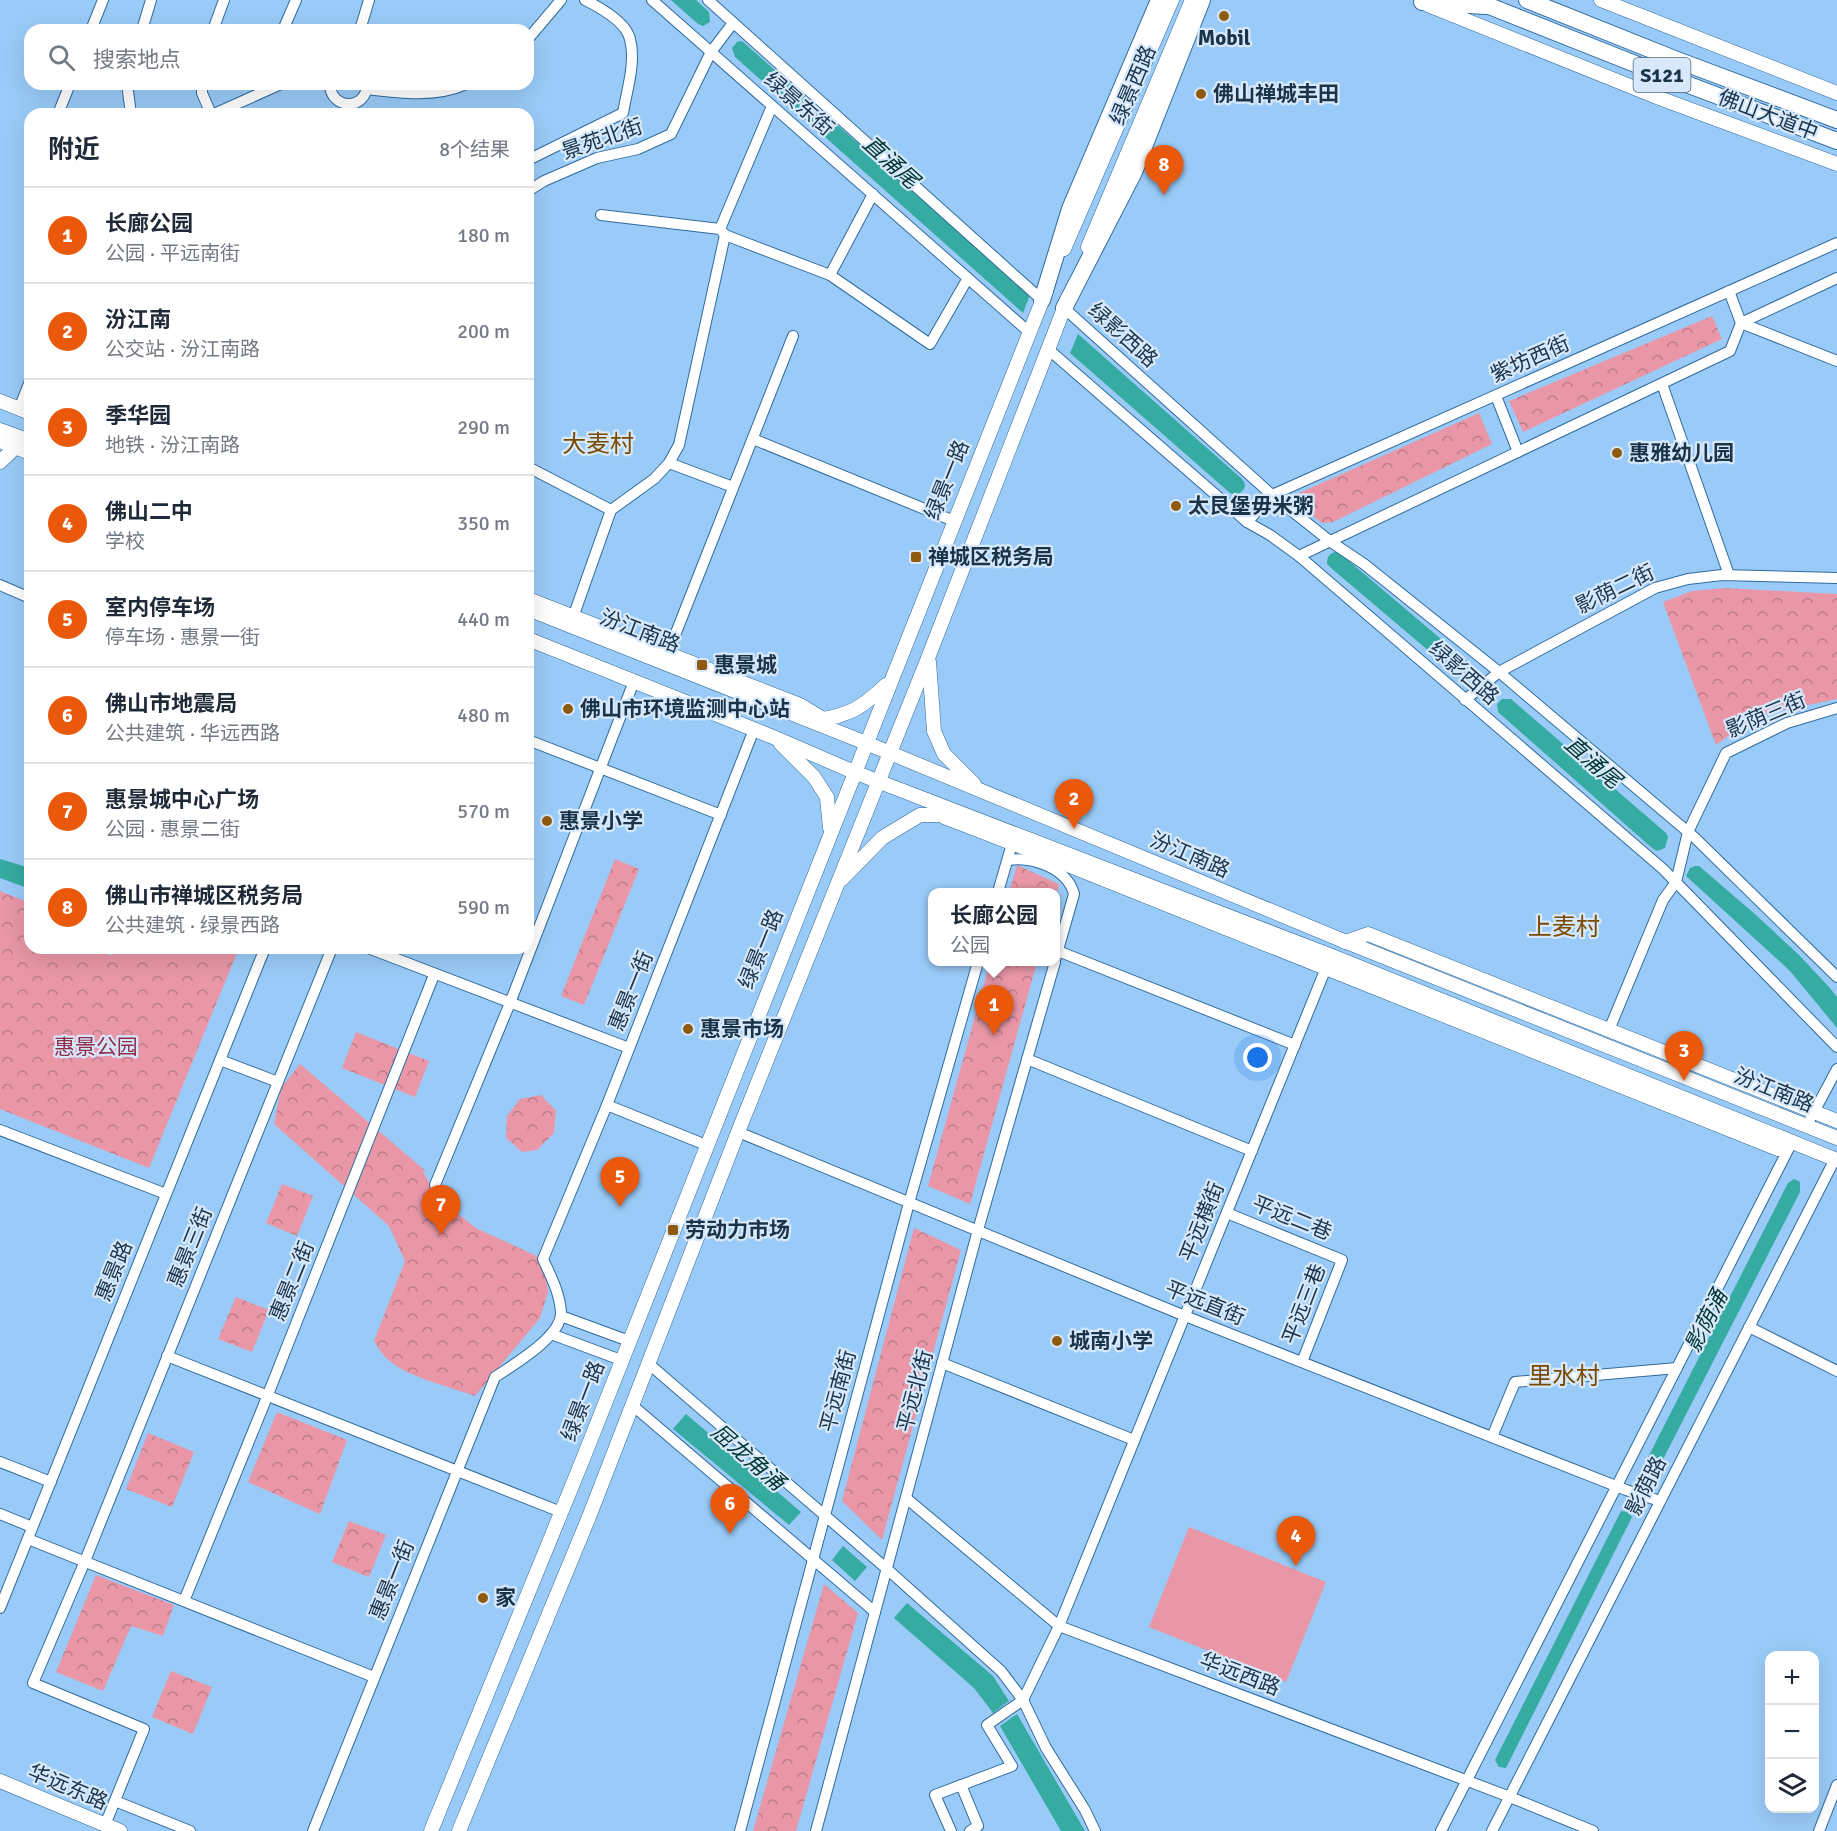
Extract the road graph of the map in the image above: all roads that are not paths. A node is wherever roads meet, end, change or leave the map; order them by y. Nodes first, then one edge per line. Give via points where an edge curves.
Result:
1 (102, 0) edge
2 (151, 0) edge
3 (224, 0) edge
4 (296, 0) edge
5 (369, 0) edge
6 (561, 0) edge
7 (585, 0) edge
8 (652, 0) edge
9 (708, 0) edge
10 (1159, 0) edge
11 (1172, 0) edge
12 (1192, 0) edge
13 (1202, 0) edge
14 (1527, 0) edge
15 (1601, 0) edge
16 (1419, 1) edge
17 (1481, 3) edge
18 (733, 23) junction
19 (93, 24) edge
20 (144, 24) edge
21 (215, 24) edge
22 (286, 24) edge
23 (362, 24) edge
24 (534, 32) edge
25 (711, 52) junction
26 (68, 90) edge
27 (128, 90) edge
28 (202, 90) edge
29 (267, 90) edge
30 (330, 90) edge
31 (366, 90) edge
32 (385, 90) edge
33 (447, 90) edge
34 (1837, 93) edge
35 (772, 106) junction
36 (60, 108) edge
37 (130, 108) edge
38 (209, 108) edge
39 (226, 108) edge
40 (345, 108) edge
41 (348, 108) edge
42 (1837, 120) edge
43 (1837, 141) edge
44 (534, 157) edge
45 (1837, 164) edge
46 (1093, 183) joint
47 (534, 187) edge
48 (873, 194) junction
49 (601, 215) dead end
50 (723, 232) junction
51 (1837, 243) edge
52 (830, 275) junction
53 (968, 278) junction
54 (1837, 278) edge
55 (1729, 291) junction
56 (1042, 300) junction
57 (1064, 308) junction
58 (1741, 323) junction
59 (1029, 332) junction
60 (793, 336) dead end
61 (1048, 349) junction
62 (1837, 361) edge
63 (1662, 384) junction
64 (1496, 396) junction
65 (0, 401) edge
66 (24, 408) edge
67 (0, 430) edge
68 (753, 440) junction
69 (0, 441) edge
70 (23, 442) edge
71 (1518, 453) junction
72 (0, 462) edge
73 (669, 463) junction
74 (534, 470) edge
75 (733, 487) junction
76 (1272, 495) junction
77 (611, 510) junction
78 (954, 520) junction
79 (1247, 522) junction
80 (1331, 542) junction
81 (1299, 556) junction
82 (1729, 575) junction
83 (1837, 578) edge
84 (0, 585) edge
85 (24, 595) edge
86 (534, 602) edge
87 (534, 611) edge
88 (571, 621) junction
89 (534, 642) edge
90 (534, 651) edge
91 (668, 653) junction
92 (928, 658) junction
93 (571, 661) junction
94 (1499, 672) junction
95 (890, 682) junction
96 (631, 689) junction
97 (1465, 700) junction
98 (1837, 708) edge
99 (816, 720) junction
100 (752, 736) junction
101 (773, 737) junction
102 (534, 742) edge
103 (866, 742) junction
104 (788, 751) junction
105 (891, 753) junction
106 (600, 769) junction
107 (854, 772) junction
108 (879, 782) junction
109 (980, 790) junction
110 (937, 814) junction
111 (721, 815) junction
112 (968, 815) junction
113 (830, 831) junction
114 (1688, 832) junction
115 (1014, 839) junction
116 (1008, 860) junction
117 (1081, 871) junction
118 (1676, 882) junction
119 (837, 885) junction
120 (999, 888) edge
121 (1074, 894) junction
122 (534, 941) edge
123 (1345, 942) junction
124 (1060, 943) edge
125 (1399, 946) junction
126 (263, 954) edge
127 (330, 954) edge
128 (383, 954) edge
129 (529, 954) edge
130 (1060, 958) edge
131 (1393, 961) junction
132 (1329, 963) junction
133 (977, 966) edge
134 (1053, 966) edge
135 (434, 975) junction
136 (1837, 977) edge
137 (510, 1003) junction
138 (1609, 1030) junction
139 (1295, 1045) junction
140 (1604, 1045) junction
141 (1837, 1047) edge
142 (629, 1048) junction
143 (1027, 1059) junction
144 (220, 1060) junction
145 (1837, 1070) edge
146 (278, 1082) junction
147 (606, 1105) junction
148 (1814, 1112) junction
149 (1837, 1121) edge
150 (1809, 1126) junction
151 (0, 1130) edge
152 (738, 1132) junction
153 (1836, 1136) edge
154 (1796, 1143) junction
155 (706, 1145) junction
156 (1252, 1151) junction
157 (1834, 1159) edge
158 (435, 1185) dead end
159 (166, 1194) junction
160 (909, 1203) junction
161 (1227, 1213) junction
162 (978, 1230) junction
163 (1342, 1260) joint
164 (561, 1316) junction
165 (1185, 1316) junction
166 (1749, 1327) junction
167 (551, 1334) junction
168 (629, 1341) junction
169 (167, 1356) junction
170 (621, 1360) junction
171 (1302, 1362) junction
172 (942, 1363) junction
173 (649, 1364) junction
174 (1677, 1368) junction
175 (1837, 1371) edge
176 (267, 1397) junction
177 (632, 1405) junction
178 (1492, 1437) junction
179 (1134, 1440) junction
180 (0, 1462) edge
181 (457, 1472) junction
182 (51, 1482) junction
183 (1621, 1488) junction
184 (906, 1498) junction
185 (1656, 1500) junction
186 (561, 1512) junction
187 (0, 1514) edge
188 (825, 1515) junction
189 (33, 1527) junction
190 (28, 1539) junction
191 (813, 1559) junction
192 (85, 1561) junction
193 (887, 1569) junction
194 (184, 1601) junction
195 (0, 1608) edge
196 (875, 1612) junction
197 (1059, 1626) junction
198 (374, 1677) junction
199 (1023, 1700) junction
200 (1466, 1780) junction
201 (0, 1781) edge
202 (961, 1785) junction
203 (1837, 1785) edge
204 (1510, 1797) junction
205 (115, 1801) junction
206 (105, 1825) junction
207 (120, 1831) edge
208 (190, 1831) edge
209 (313, 1831) edge
210 (430, 1831) edge
211 (459, 1831) edge
212 (740, 1831) edge
213 (816, 1831) edge
214 (951, 1831) edge
215 (970, 1831) edge
216 (1095, 1831) edge
217 (1441, 1831) edge
218 (1492, 1831) edge
219 (1593, 1831) edge
220 (1819, 1831) edge

1 - 19 street
2 - 20 street
3 - 21 street
4 - 22 street
5 - 23 street
6 - 24 street
7 - 44 street via 614,17 630,37 632,67 623,112
8 - 25 street, 绿景东街
9 - 18 street, 绿景东街
10 - 56 highway via 1070,209
11 - 46 main road, 绿景西路
12 - 57 main road, 绿景西路
13 - 57 highway via 1134,172
14 - 42 highway, 佛山大道中 / S121
15 - 34 main road
16 - 17 highway, 佛山大道中
16 - 45 main road, 佛山大道中 via 1662,99
17 - 43 highway, 佛山大道中 / S121
18 - 25 street, 景苑北街
18 - 56 street, 绿景东街
25 - 35 street, 绿景东街
25 - 47 street, 景苑北街 via 671,134 638,149 597,158
26 - 36 street
27 - 37 street
28 - 38 street
29 - 39 street
30 - 40 street
31 - 41 street via 364,98
32 - 33 street via 410,94
35 - 48 street, 绿景东街
35 - 50 street
46 - 56 main road, 绿景一路
48 - 52 street
48 - 53 street, 绿景东街
49 - 50 street
50 - 52 street
50 - 73 street via 686,417 679,446
51 - 55 street, 紫坊西街
52 - 53 street via 930,344
53 - 59 street, 绿景东街
54 - 58 street
55 - 58 street
55 - 64 street, 紫坊西街
56 - 59 main road, 绿景一路
57 - 61 main road
57 - 76 street, 绿影西路
58 - 62 street
58 - 63 street via 1730,351
59 - 78 main road, 绿景一路
60 - 68 street
61 - 79 street, 绿影西路
61 - 92 main road
63 - 71 street
63 - 82 street
64 - 71 street
64 - 76 street, 紫坊西街
65 - 66 main road
67 - 70 main road
68 - 75 street
68 - 78 street
69 - 70 main road
70 - 72 main road
71 - 80 street
73 - 75 street
73 - 77 street
74 - 77 street
75 - 91 street
76 - 79 street, 紫坊西街
76 - 80 street, 绿影西路
77 - 88 street
78 - 95 main road, 绿景一路
79 - 81 street, 绿影西路
80 - 81 street
80 - 94 street, 绿影西路
81 - 97 street, 绿影西路
82 - 83 street, 影荫二街
82 - 94 street, 影荫二街 via 1688,579 1654,588
84 - 85 street
86 - 88 main road
87 - 88 main road, 汾江南路
88 - 91 main road
88 - 99 main road, 汾江南路
89 - 93 main road
90 - 93 main road
91 - 99 main road via 800,705
92 - 105 main road
92 - 109 main road via 934,731 944,754
93 - 96 main road
93 - 101 main road
94 - 97 street, 影荫二街
94 - 114 street, 绿影西路
95 - 99 main road via 864,705 838,717
95 - 103 main road, 绿景一路
96 - 100 main road
96 - 106 street
97 - 118 street, 绿影西路
98 - 114 street, 影荫三街 via 1787,723 1726,753
99 - 103 main road, 汾江南路
100 - 104 main road
100 - 111 street, 惠景一街
101 - 104 main road
101 - 107 main road, 汾江南路
102 - 106 street
103 - 105 main road, 汾江南路
103 - 107 main road, 绿景一路
104 - 113 main road via 814,777 826,797
105 - 108 main road
105 - 109 main road, 汾江南路
106 - 111 street
106 - 122 street
107 - 108 main road, 汾江南路
107 - 113 main road, 绿景一路
108 - 112 main road, 汾江南路
108 - 119 main road
109 - 123 main road, 汾江南路
110 - 112 main road
110 - 115 main road
110 - 119 main road via 920,815 882,838
111 - 142 street, 惠景一街
112 - 115 main road, 汾江南路
113 - 155 main road, 绿景一路
114 - 118 street, 影荫三街
114 - 136 street, 绿影西路
115 - 116 street
115 - 117 main road
115 - 132 main road, 汾江南路
116 - 120 street
116 - 121 street via 1030,860 1058,870
117 - 121 street, 平远北街
117 - 132 main road
118 - 138 street, 影荫三街 via 1664,900
118 - 141 street, 绿影西路
119 - 152 main road
121 - 124 street, 平远北街
123 - 125 main road via 1368,934
123 - 131 main road, 汾江南路
125 - 131 main road
125 - 138 main road
126 - 144 street, 惠景路
127 - 146 street, 惠景三街
128 - 135 street
129 - 137 street
130 - 139 street
131 - 140 main road, 汾江南路
132 - 139 street, 平远横街
132 - 154 main road, 汾江南路 via 1594,1069
133 - 160 street, 平远南街
134 - 143 street, 平远北街
135 - 137 street
135 - 176 street, 惠景二街
137 - 142 street
137 - 158 street
138 - 140 main road
138 - 148 main road
139 - 156 street, 平远横街
140 - 150 main road, 汾江南路
142 - 147 street, 惠景一街
143 - 156 street
143 - 162 street, 平远北街
144 - 146 street
144 - 159 street, 惠景路
145 - 148 street
146 - 169 street, 惠景三街
147 - 155 street
147 - 164 street, 惠景一街 via 543,1259 558,1291
148 - 149 main road
148 - 150 street
150 - 153 main road, 汾江南路
151 - 159 street
152 - 160 street, 平远直街
152 - 173 main road
154 - 157 main road, 汾江南路
154 - 174 street, 影荫路
155 - 168 main road, 绿景一路
156 - 161 street, 平远横街
157 - 166 street, 影荫路
159 - 182 street, 惠景路
160 - 162 street, 平远直街
160 - 188 street, 平远南街
161 - 163 street, 平远二巷
161 - 165 street, 平远横街
162 - 165 street, 平远直街
162 - 172 street, 平远北街
163 - 171 street, 平远三巷
164 - 167 street
164 - 168 street
165 - 171 street, 平远直街
165 - 179 street, 平远横街
166 - 175 street
166 - 185 street, 影荫路
167 - 170 street
167 - 181 street, 惠景一街 via 495,1377
168 - 170 main road, 绿景一路
169 - 176 street
169 - 192 street, 惠景三街
170 - 186 main road, 绿景一路
171 - 178 street, 平远直街
172 - 179 street
172 - 184 street, 平远北街
173 - 177 main road
173 - 188 street
174 - 178 street via 1515,1382
174 - 183 street, 影荫路
176 - 181 street
176 - 194 street, 惠景二街
177 - 191 street
177 - 211 main road
178 - 183 street, 平远直街
179 - 197 street, 平远横街
180 - 182 street
181 - 186 street
181 - 198 street, 惠景一街
182 - 189 street, 惠景路
183 - 185 street, 平远直街
183 - 200 street, 影荫路
184 - 193 street, 平远北街
184 - 197 street, 华远西路
185 - 204 street, 影荫路
186 - 210 main road, 绿景一路
187 - 189 street
188 - 191 street, 平远南街
188 - 193 street
189 - 190 street, 惠景路
190 - 192 street
190 - 195 street, 惠景路
191 - 196 street
191 - 212 street, 平远南街
192 - 194 street
192 - 205 street, 惠景三街 via 33,1683 144,1729
193 - 196 street, 平远北街
193 - 199 street via 1001,1671
194 - 198 street
196 - 213 street, 平远北街
197 - 199 street, 平远横街
197 - 200 street, 华远西路
198 - 209 street, 惠景一街
199 - 202 street via 987,1725 1012,1766
199 - 216 street
200 - 204 street, 华远西路
200 - 217 street, 影荫路
201 - 206 main road, 华远东路
202 - 214 street via 936,1795
202 - 215 street via 978,1826
203 - 220 street
204 - 218 street, 影荫路
204 - 219 street, 华远西路
205 - 206 street
205 - 208 street
206 - 207 main road, 华远东路

